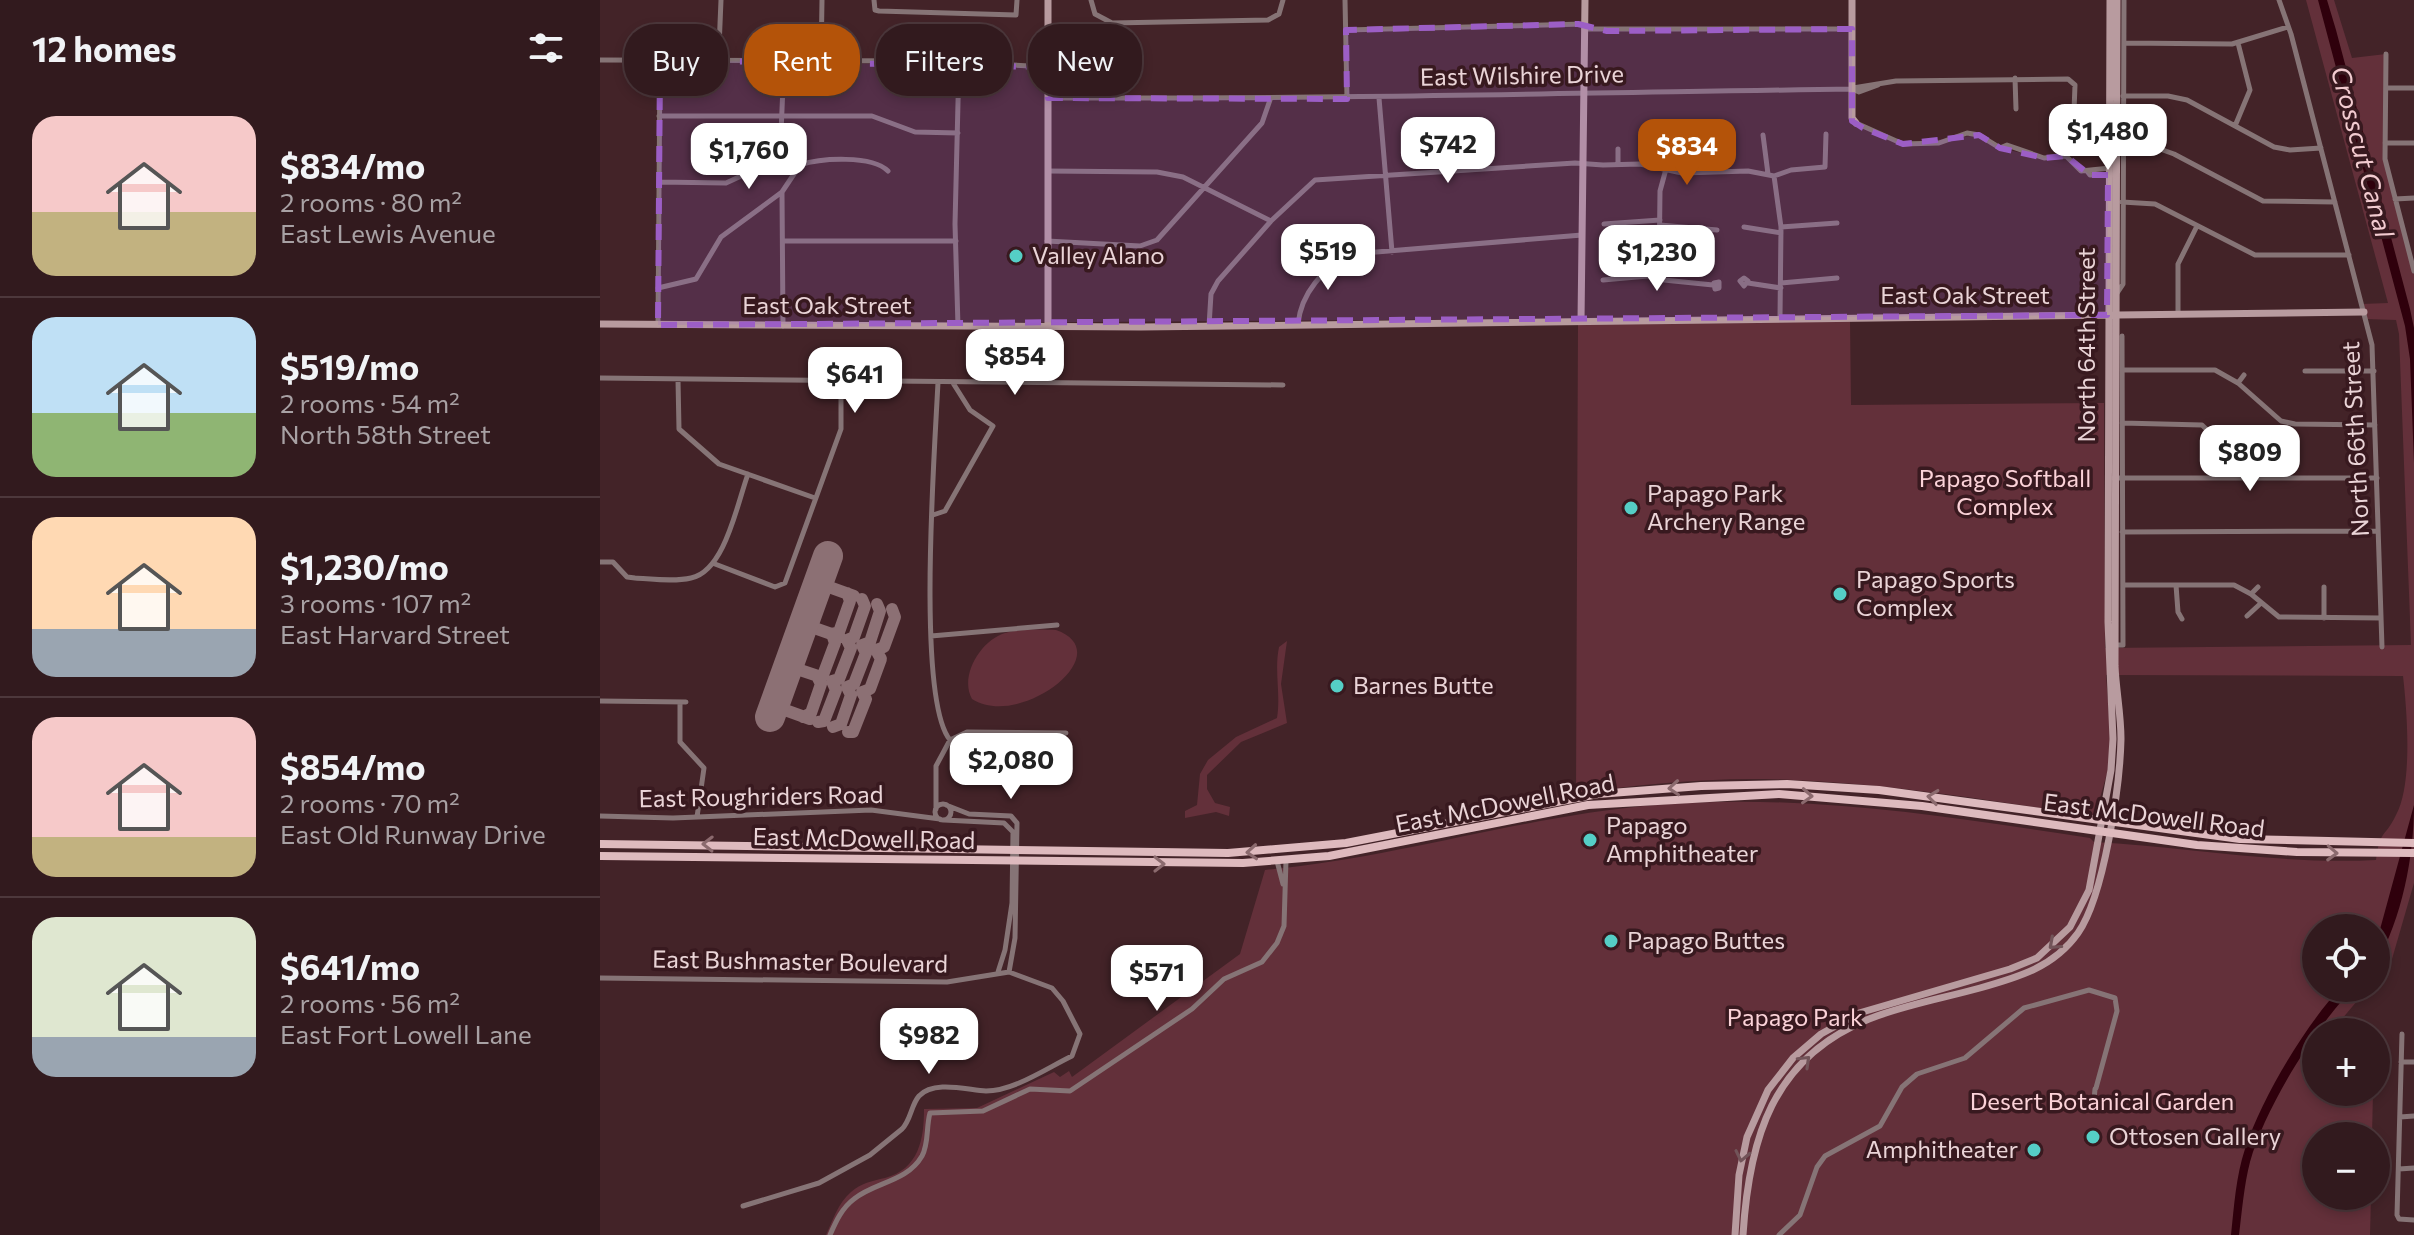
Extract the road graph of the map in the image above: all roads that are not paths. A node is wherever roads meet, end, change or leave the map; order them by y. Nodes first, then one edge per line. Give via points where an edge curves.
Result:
1 (721, 0) edge
2 (822, 0) edge
3 (874, 0) edge
4 (1017, 0) edge
5 (1048, 0) edge
6 (1091, 0) edge
7 (1283, 0) edge
8 (1345, 0) edge
9 (1585, 0) edge
10 (1852, 0) edge
11 (2110, 0) edge
12 (2117, 0) edge
13 (2124, 0) edge
14 (2279, 0) edge
15 (720, 24) edge
16 (822, 24) edge
17 (1048, 24) edge
18 (1584, 26) junction
19 (2288, 27) junction
20 (1852, 29) junction
21 (1346, 30) junction
22 (2113, 43) junction
23 (2126, 43) junction
24 (2238, 43) junction
25 (2386, 54) dead end
26 (600, 60) edge
27 (624, 60) edge
28 (2015, 78) junction
29 (2386, 88) junction
30 (2414, 88) edge
31 (1852, 89) junction
32 (1584, 92) junction
33 (659, 96) edge
34 (783, 96) edge
35 (959, 96) edge
36 (2123, 96) junction
37 (1048, 98) joint
38 (1379, 98) junction
39 (1347, 99) junction
40 (1270, 100) junction
41 (2016, 109) dead end
42 (2074, 111) dead end
43 (659, 116) junction
44 (783, 116) junction
45 (1856, 123) joint
46 (2235, 126) junction
47 (958, 133) junction
48 (1826, 134) dead end
49 (1705, 135) dead end
50 (1763, 135) dead end
51 (2385, 143) junction
52 (2414, 143) edge
53 (2321, 148) junction
54 (1618, 149) dead end
55 (2123, 149) junction
56 (1583, 163) junction
57 (1618, 164) junction
58 (1666, 169) junction
59 (888, 171) dead end
60 (1048, 171) junction
61 (1710, 171) junction
62 (2112, 171) junction
63 (1386, 174) junction
64 (1771, 175) junction
65 (659, 182) junction
66 (1204, 187) junction
67 (782, 192) junction
68 (2414, 198) edge
69 (2395, 199) junction
70 (2122, 202) junction
71 (2335, 202) junction
72 (1271, 221) junction
73 (1660, 222) junction
74 (1837, 223) dead end
75 (1604, 224) dead end
76 (2197, 226) junction
77 (1744, 227) dead end
78 (1717, 230) dead end
79 (1781, 230) junction
80 (1582, 235) junction
81 (783, 241) junction
82 (956, 241) junction
83 (1047, 241) junction
84 (1392, 252) junction
85 (2412, 254) edge
86 (2349, 255) junction
87 (2414, 271) edge
88 (1659, 275) junction
89 (1837, 278) dead end
90 (1603, 280) dead end
91 (1748, 283) dead end
92 (1713, 285) dead end
93 (1781, 286) junction
94 (658, 288) junction
95 (2114, 297) junction
96 (2364, 312) junction
97 (2178, 314) junction
98 (2111, 315) junction
99 (1780, 317) junction
100 (1581, 321) junction
101 (600, 324) edge
102 (1298, 324) junction
103 (658, 325) junction
104 (783, 326) junction
105 (1209, 326) junction
106 (958, 327) junction
107 (1048, 327) junction
108 (2122, 336) dead end
109 (2122, 370) junction
110 (2305, 371) dead end
111 (2374, 371) junction
112 (2244, 375) dead end
113 (600, 378) edge
114 (678, 380) junction
115 (841, 382) junction
116 (938, 382) junction
117 (953, 383) junction
118 (2238, 383) junction
119 (1283, 385) dead end
120 (2122, 423) junction
121 (2375, 425) junction
122 (748, 474) junction
123 (2111, 478) junction
124 (2124, 478) junction
125 (2242, 478) junction
126 (2377, 478) junction
127 (815, 498) junction
128 (933, 515) junction
129 (2378, 531) junction
130 (2122, 532) junction
131 (600, 562) edge
132 (715, 564) junction
133 (2123, 585) junction
134 (2176, 585) junction
135 (2258, 587) dead end
136 (2324, 587) dead end
137 (2251, 594) junction
138 (2260, 604) junction
139 (2247, 616) dead end
140 (2324, 618) junction
141 (2381, 618) junction
142 (2182, 619) dead end
143 (1057, 625) dead end
144 (931, 636) junction
145 (2115, 645) junction
146 (2382, 647) dead end
147 (600, 701) edge
148 (2117, 721) junction
149 (1066, 733) dead end
150 (950, 740) junction
151 (934, 794) junction
152 (946, 805) junction
153 (936, 809) junction
154 (600, 816) edge
155 (697, 817) junction
156 (923, 818) junction
157 (942, 819) junction
158 (2106, 822) junction
159 (2104, 832) junction
160 (2265, 840) junction
161 (2414, 843) edge
162 (600, 844) edge
163 (1344, 844) junction
164 (2215, 846) junction
165 (2307, 852) junction
166 (2413, 853) edge
167 (600, 856) edge
168 (1015, 857) junction
169 (1282, 861) junction
170 (998, 972) junction
171 (1009, 972) junction
172 (600, 978) edge
173 (2402, 1034) dead end
174 (2401, 1062) junction
175 (2414, 1062) edge
176 (2099, 1104) dead end
177 (2414, 1116) edge
178 (2400, 1117) junction
179 (2414, 1168) edge
180 (2399, 1169) junction
181 (743, 1206) dead end
182 (2414, 1220) edge
183 (830, 1235) edge
184 (1735, 1235) edge
185 (1743, 1235) edge
186 (1779, 1235) edge

1 - 15 street
2 - 16 street
3 - 4 street via 875,10 1016,15
5 - 17 street
6 - 7 street via 1095,14 1112,23 1263,21 1279,14
8 - 21 street
9 - 18 street
10 - 20 street
11 - 22 street, North 64th Street
12 - 22 street, North 64th Street
13 - 23 street, North 64th Street
14 - 19 street, North 66th Street
18 - 20 street
18 - 21 street
18 - 32 street
19 - 24 street
19 - 53 street, North 66th Street
20 - 31 street
21 - 39 street
22 - 23 street
22 - 62 street, North 64th Street
23 - 24 street
23 - 36 street, North 64th Street
24 - 46 street via 2250,90
25 - 29 street
26 - 27 street
28 - 31 street, East Wilshire Drive
28 - 41 street
28 - 42 street, East Wilshire Drive via 2073,80
29 - 30 street
29 - 51 street
31 - 32 street, East Wilshire Drive
31 - 45 street
32 - 38 street, East Wilshire Drive
32 - 56 street
33 - 43 street
34 - 44 street
35 - 47 street
36 - 46 street via 2187,100
36 - 55 street, North 64th Street
37 - 40 street, East Wilshire Drive
37 - 60 street
38 - 39 street, East Wilshire Drive
38 - 63 street
39 - 40 street, East Wilshire Drive
40 - 66 street via 1262,123
43 - 44 street
43 - 65 street
44 - 47 street via 877,116 915,132
44 - 65 street via 778,139 740,179
45 - 62 street via 1903,144 1939,143 1967,133 2000,148 2007,145 2044,158 2066,156 2081,171
46 - 53 street via 2274,147
47 - 82 street
48 - 64 street via 1825,167
49 - 61 street
50 - 64 street
51 - 52 street
51 - 69 street
53 - 71 street, North 66th Street
54 - 57 street
55 - 70 street, North 64th Street
55 - 71 street via 2174,154 2263,201
56 - 57 street
56 - 63 street
56 - 80 street
57 - 58 street
58 - 61 street
58 - 73 street
59 - 67 street via 869,163 803,163
60 - 66 street via 1157,172
60 - 83 street
61 - 64 street
62 - 95 street, North 64th Street
62 - 98 street, North 64th Street
63 - 72 street via 1326,177 1307,186
63 - 84 street
64 - 79 street
65 - 94 street
66 - 72 street
66 - 83 street via 1157,240 1140,246
67 - 81 street
67 - 94 street via 721,237 696,279
68 - 69 street
69 - 85 street
70 - 76 street via 2155,204
70 - 95 street, North 64th Street via 2123,284
71 - 86 street, North 66th Street
72 - 105 street via 1218,281 1211,294
73 - 75 street
73 - 78 street
73 - 88 street
74 - 79 street
76 - 86 street via 2255,255
76 - 97 street via 2178,264
77 - 79 street
79 - 93 street
80 - 84 street
80 - 100 street
81 - 82 street
81 - 104 street
82 - 106 street
83 - 107 street
84 - 102 street via 1352,254 1336,261 1300,301
85 - 87 street
86 - 96 street, North 66th Street
88 - 90 street
88 - 92 street via 1664,280
89 - 93 street
91 - 93 street
93 - 99 street
94 - 103 street
95 - 98 street, North 64th Street
96 - 97 street, East Oak Street
96 - 111 street, North 66th Street
97 - 98 street, East Oak Street
98 - 99 street, East Oak Street
98 - 123 street, North 64th Street
99 - 100 street, East Oak Street
100 - 102 street, East Oak Street
101 - 103 street, East Oak Street
102 - 105 street, East Oak Street
103 - 104 street, East Oak Street
104 - 106 street, East Oak Street
105 - 107 street, East Oak Street
106 - 107 street, East Oak Street
108 - 109 street, North 64th Street
109 - 118 street via 2215,370
109 - 120 street, North 64th Street
110 - 111 street
111 - 121 street, North 66th Street
112 - 118 street
113 - 114 street
114 - 115 street
114 - 122 street via 679,429 719,464
115 - 116 street
115 - 127 street via 841,429
116 - 117 street
116 - 128 street
117 - 119 street
117 - 128 street via 970,410 993,426 945,511
118 - 121 street via 2286,423
120 - 124 street, North 64th Street
120 - 125 street via 2202,425 2237,458
121 - 126 street, North 66th Street
122 - 127 street
122 - 132 street
123 - 124 street
123 - 145 street, North 64th Street
123 - 148 street, North 64th Street via 2108,645
124 - 125 street
124 - 130 street, North 64th Street
125 - 126 street
126 - 129 street, North 66th Street
127 - 132 street via 782,586
128 - 144 street
129 - 130 street
129 - 141 street, North 66th Street
130 - 133 street, North 64th Street
131 - 132 street via 613,562 627,577 688,579
133 - 134 street
133 - 145 street, North 64th Street via 2123,645
134 - 137 street via 2234,585
134 - 142 street
135 - 137 street
136 - 140 street
137 - 138 street
138 - 139 street
138 - 140 street via 2279,617
140 - 141 street
141 - 146 street, North 66th Street
143 - 144 street
144 - 150 street via 940,724
145 - 148 street, North 64th Street
147 - 155 street via 683,702 680,742 704,768
148 - 158 street, North 64th Street via 2119,765
149 - 150 street via 967,732
150 - 151 street via 939,755
151 - 152 street
151 - 153 street
152 - 153 street
152 - 157 street via 950,813
152 - 168 street via 969,814 1011,816 1018,826
153 - 156 street
153 - 157 street
154 - 155 street, East Roughriders Road
155 - 156 street, East Roughriders Road via 871,810
156 - 157 street, East Roughriders Road
157 - 168 street via 1010,825
158 - 159 street, North 64th Street
158 - 160 main road, East McDowell Road
158 -> 163 main road, East McDowell Road via 1879,790 1701,786 1572,798
159 - 164 main road, East McDowell Road
169 -> 159 main road, East McDowell Road via 1395,845 1588,805 1728,795 1865,800
159 -> 184 street via 2083,907 2044,953 2010,969 1859,1013 1821,1034 1786,1066 1762,1101 1747,1137
185 -> 159 street via 1755,1143 1792,1074 1831,1040 1867,1020 2017,977 2051,960 2089,913
160 - 161 main road, East McDowell Road
160 - 164 main road
160 - 165 main road
168 -> 162 main road, East McDowell Road
163 -> 168 main road, East McDowell Road via 1228,853
163 - 169 main road via 1286,853
164 - 165 main road, East McDowell Road
165 -> 166 main road, East McDowell Road
167 - 168 main road, East McDowell Road
168 -> 169 main road, East McDowell Road
168 - 170 street via 1007,941
168 - 171 street via 1015,938
169 - 183 street via 1284,926 1262,962 1224,979 1192,1009 1078,1087 1063,1092 1030,1089 991,1108 930,1113 926,1146 916,1163 853,1200
170 - 171 street, East Bushmaster Boulevard
170 - 172 street, East Bushmaster Boulevard via 947,982
171 - 181 street, East Bushmaster Boulevard via 1046,985 1063,1001 1080,1034 1072,1056 997,1090 953,1087 924,1093 909,1122 850,1168 787,1195
173 - 174 street
174 - 175 street
174 - 178 street
176 - 186 street via 2095,1089 2117,1011 2115,998 2089,990 2024,1008 1965,1058 1917,1074 1902,1087 1880,1126 1825,1156 1803,1211
177 - 178 street
178 - 180 street
179 - 180 street
180 - 182 street via 2399,1219

